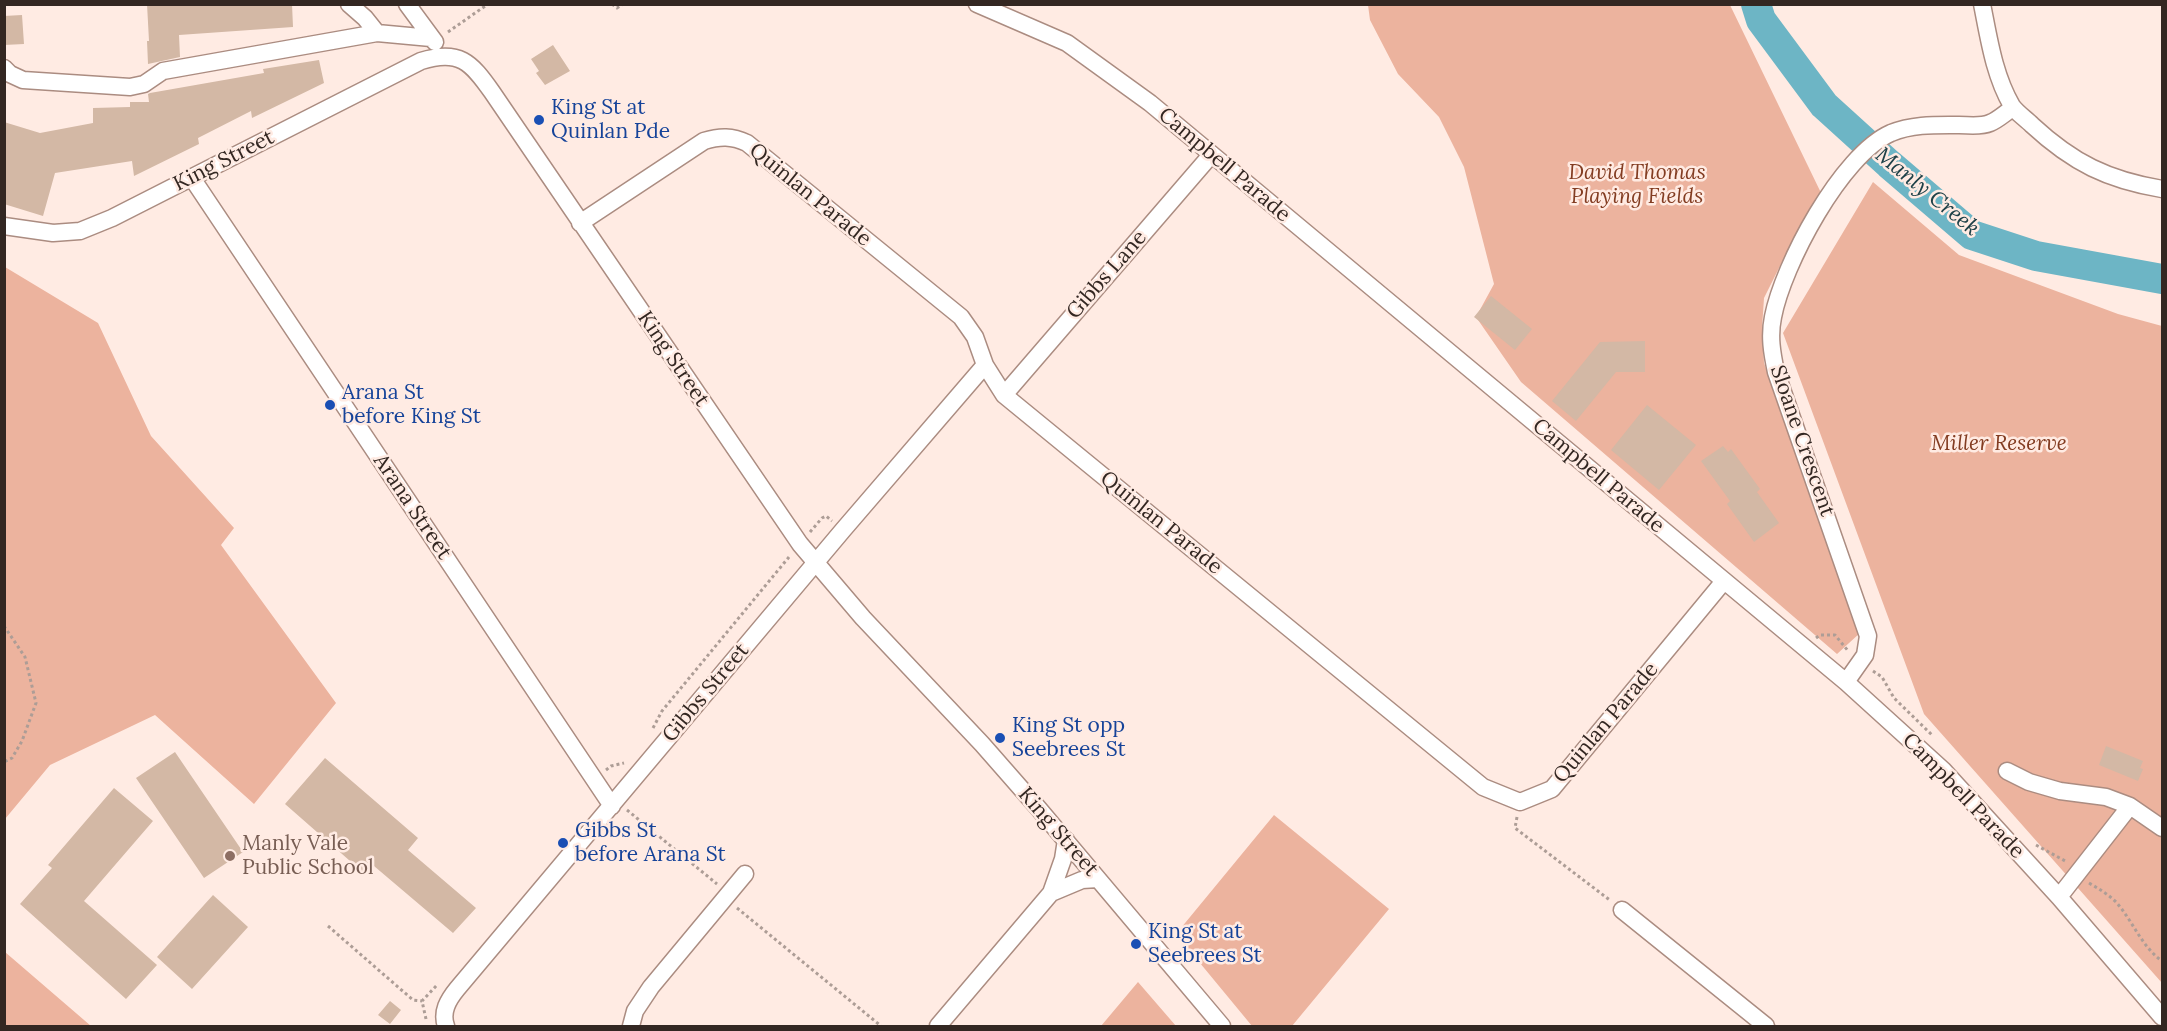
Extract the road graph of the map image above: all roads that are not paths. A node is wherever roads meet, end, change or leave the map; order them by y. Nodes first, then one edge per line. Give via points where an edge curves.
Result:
1 (349, 4) edge
2 (407, 4) edge
3 (976, 4) edge
4 (1982, 4) edge
5 (377, 33) junction
6 (431, 38) junction
7 (444, 55) junction
8 (4, 68) edge
9 (2013, 108) junction
10 (1211, 155) junction
11 (192, 178) junction
12 (2163, 189) edge
13 (580, 223) junction
14 (4, 226) edge
15 (985, 365) junction
16 (1004, 395) junction
17 (814, 563) junction
18 (1724, 581) junction
19 (1846, 682) junction
20 (2007, 771) dead end
21 (614, 803) junction
22 (2130, 806) junction
23 (2163, 828) edge
24 (1066, 840) junction
25 (744, 874) dead end
26 (1098, 879) junction
27 (1051, 892) junction
28 (2059, 897) junction
29 (1622, 910) road end
30 (2163, 1017) edge
31 (443, 1026) edge
32 (631, 1026) edge
33 (938, 1026) edge
34 (1222, 1026) edge
35 (1766, 1026) edge

1 - 5 street
2 - 6 street
3 - 10 street, Campbell Parade via 1067,43 1150,103
4 - 9 street via 1994,63
5 - 6 street
5 - 8 street via 163,72 144,84 130,87 23,80
6 - 7 street
7 - 11 street, King Street via 406,68
7 - 13 street, King Street via 462,60 480,75
9 - 12 street via 2086,166 2131,184
9 - 19 street, Sloane Crescent via 1990,123 1921,125 1877,141 1856,160 1821,207 1778,297 1770,344 1776,372 1866,626 1865,655
10 - 16 street, Gibbs Lane
10 - 18 street, Campbell Parade
11 - 14 street, King Street via 80,231 53,234
11 - 21 street, Arana Street via 594,780
13 - 15 street, Quinlan Parade via 704,141 717,137 738,139 961,317 975,337
13 - 17 street, King Street
15 - 16 street, Quinlan Parade
15 - 17 street, Gibbs Street
16 - 18 street, Quinlan Parade via 1483,787 1520,802 1552,789
17 - 21 street, Gibbs Street
17 - 24 street, King Street
18 - 19 street, Campbell Parade
19 - 28 street, Campbell Parade via 1943,770
20 - 22 street via 2060,791 2106,797
21 - 31 street, Gibbs Street via 451,996
22 - 23 street
22 - 28 street
24 - 26 street, King Street
24 - 27 street
25 - 32 street via 651,987
26 - 27 street via 1082,880
26 - 34 street, King Street
27 - 33 street
28 - 30 street, Campbell Parade
29 - 35 street

